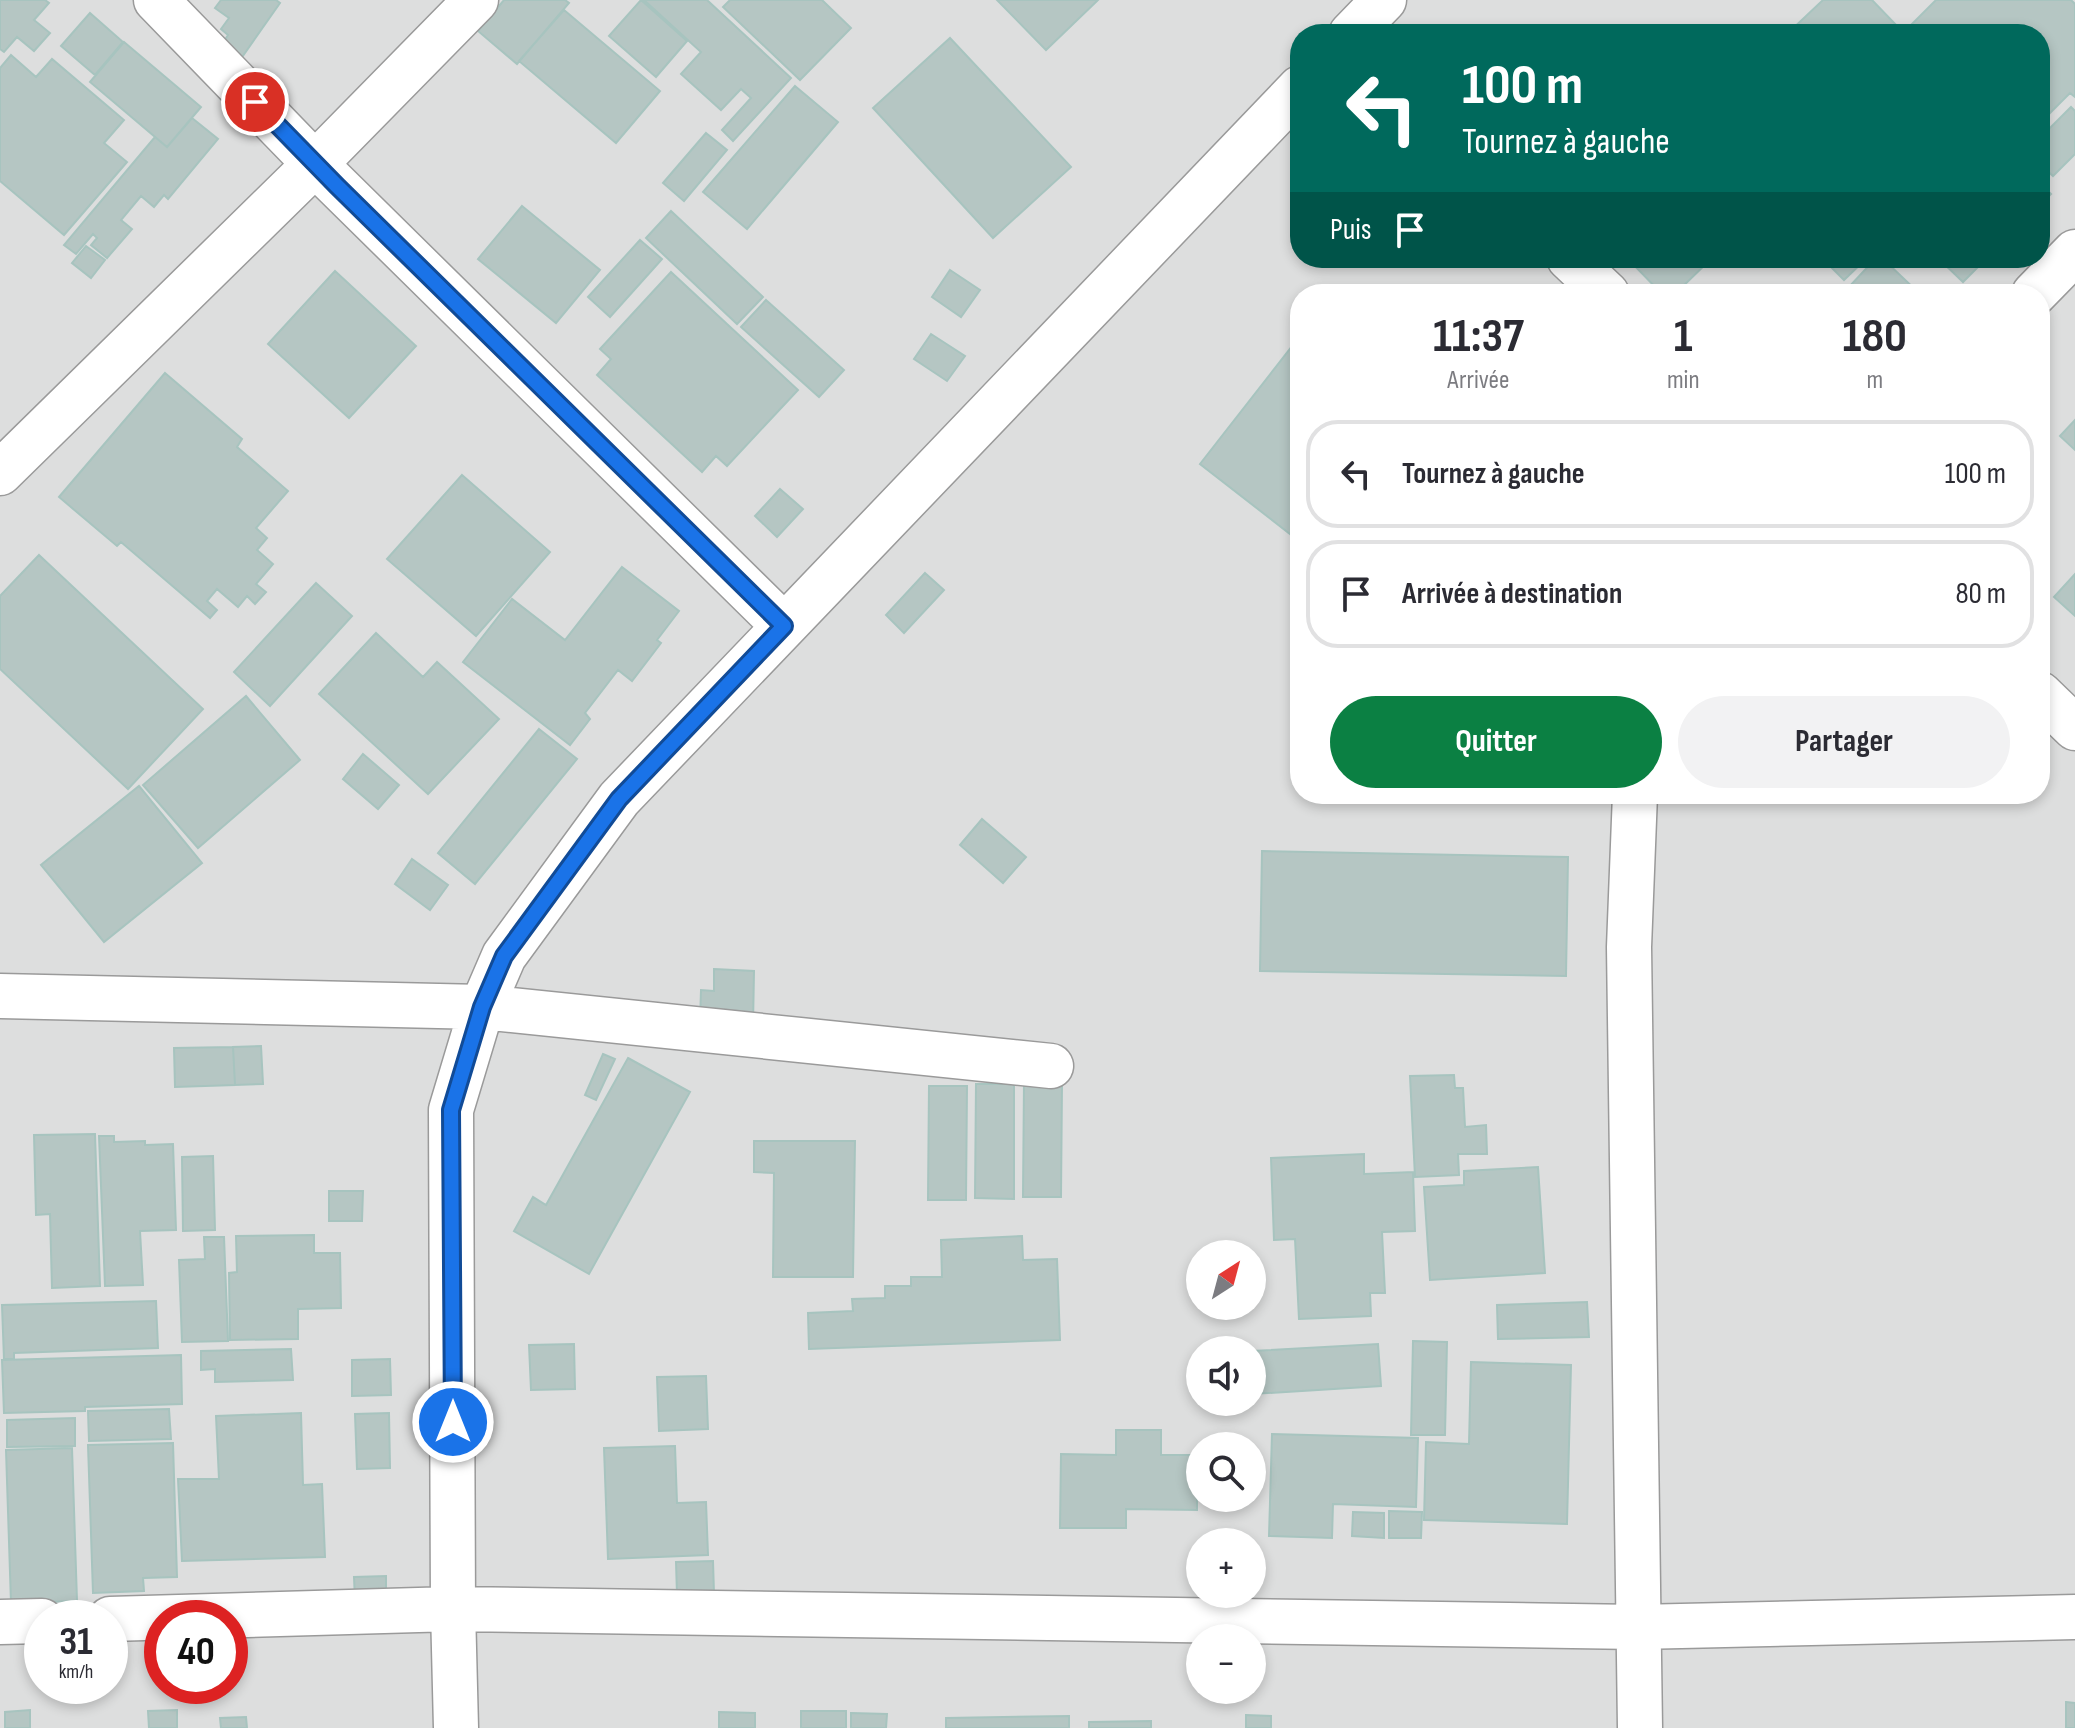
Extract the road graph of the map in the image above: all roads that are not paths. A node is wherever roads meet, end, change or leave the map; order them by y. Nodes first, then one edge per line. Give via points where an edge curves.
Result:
1 (156, 0) edge
2 (476, 0) edge
3 (1384, 0) edge
4 (1361, 24) edge
5 (1290, 98) edge
6 (315, 164) junction
7 (2075, 252) edge
8 (1580, 268) edge
9 (1596, 284) edge
10 (2044, 284) edge
11 (0, 473) edge
12 (784, 626) junction
13 (2050, 704) edge
14 (2075, 728) edge
15 (1635, 804) edge
16 (0, 996) edge
17 (482, 1007) junction
18 (1051, 1066) dead end
19 (453, 1609) junction
20 (2075, 1617) edge
21 (128, 1618) edge
22 (24, 1621) edge
23 (0, 1622) edge
24 (1637, 1627) junction
25 (456, 1728) edge
26 (1640, 1728) edge

1 - 6 street
2 - 6 street
3 - 4 street
5 - 12 street
6 - 11 street
6 - 12 street
7 - 10 street
8 - 9 street
12 - 17 street via 619,799 504,956
13 - 14 street
15 - 24 street via 1629,947
16 - 17 street
17 - 18 street
17 - 19 street via 451,1110
19 - 21 street
19 - 24 street
19 - 25 street
20 - 24 street
22 - 23 street
24 - 26 street

